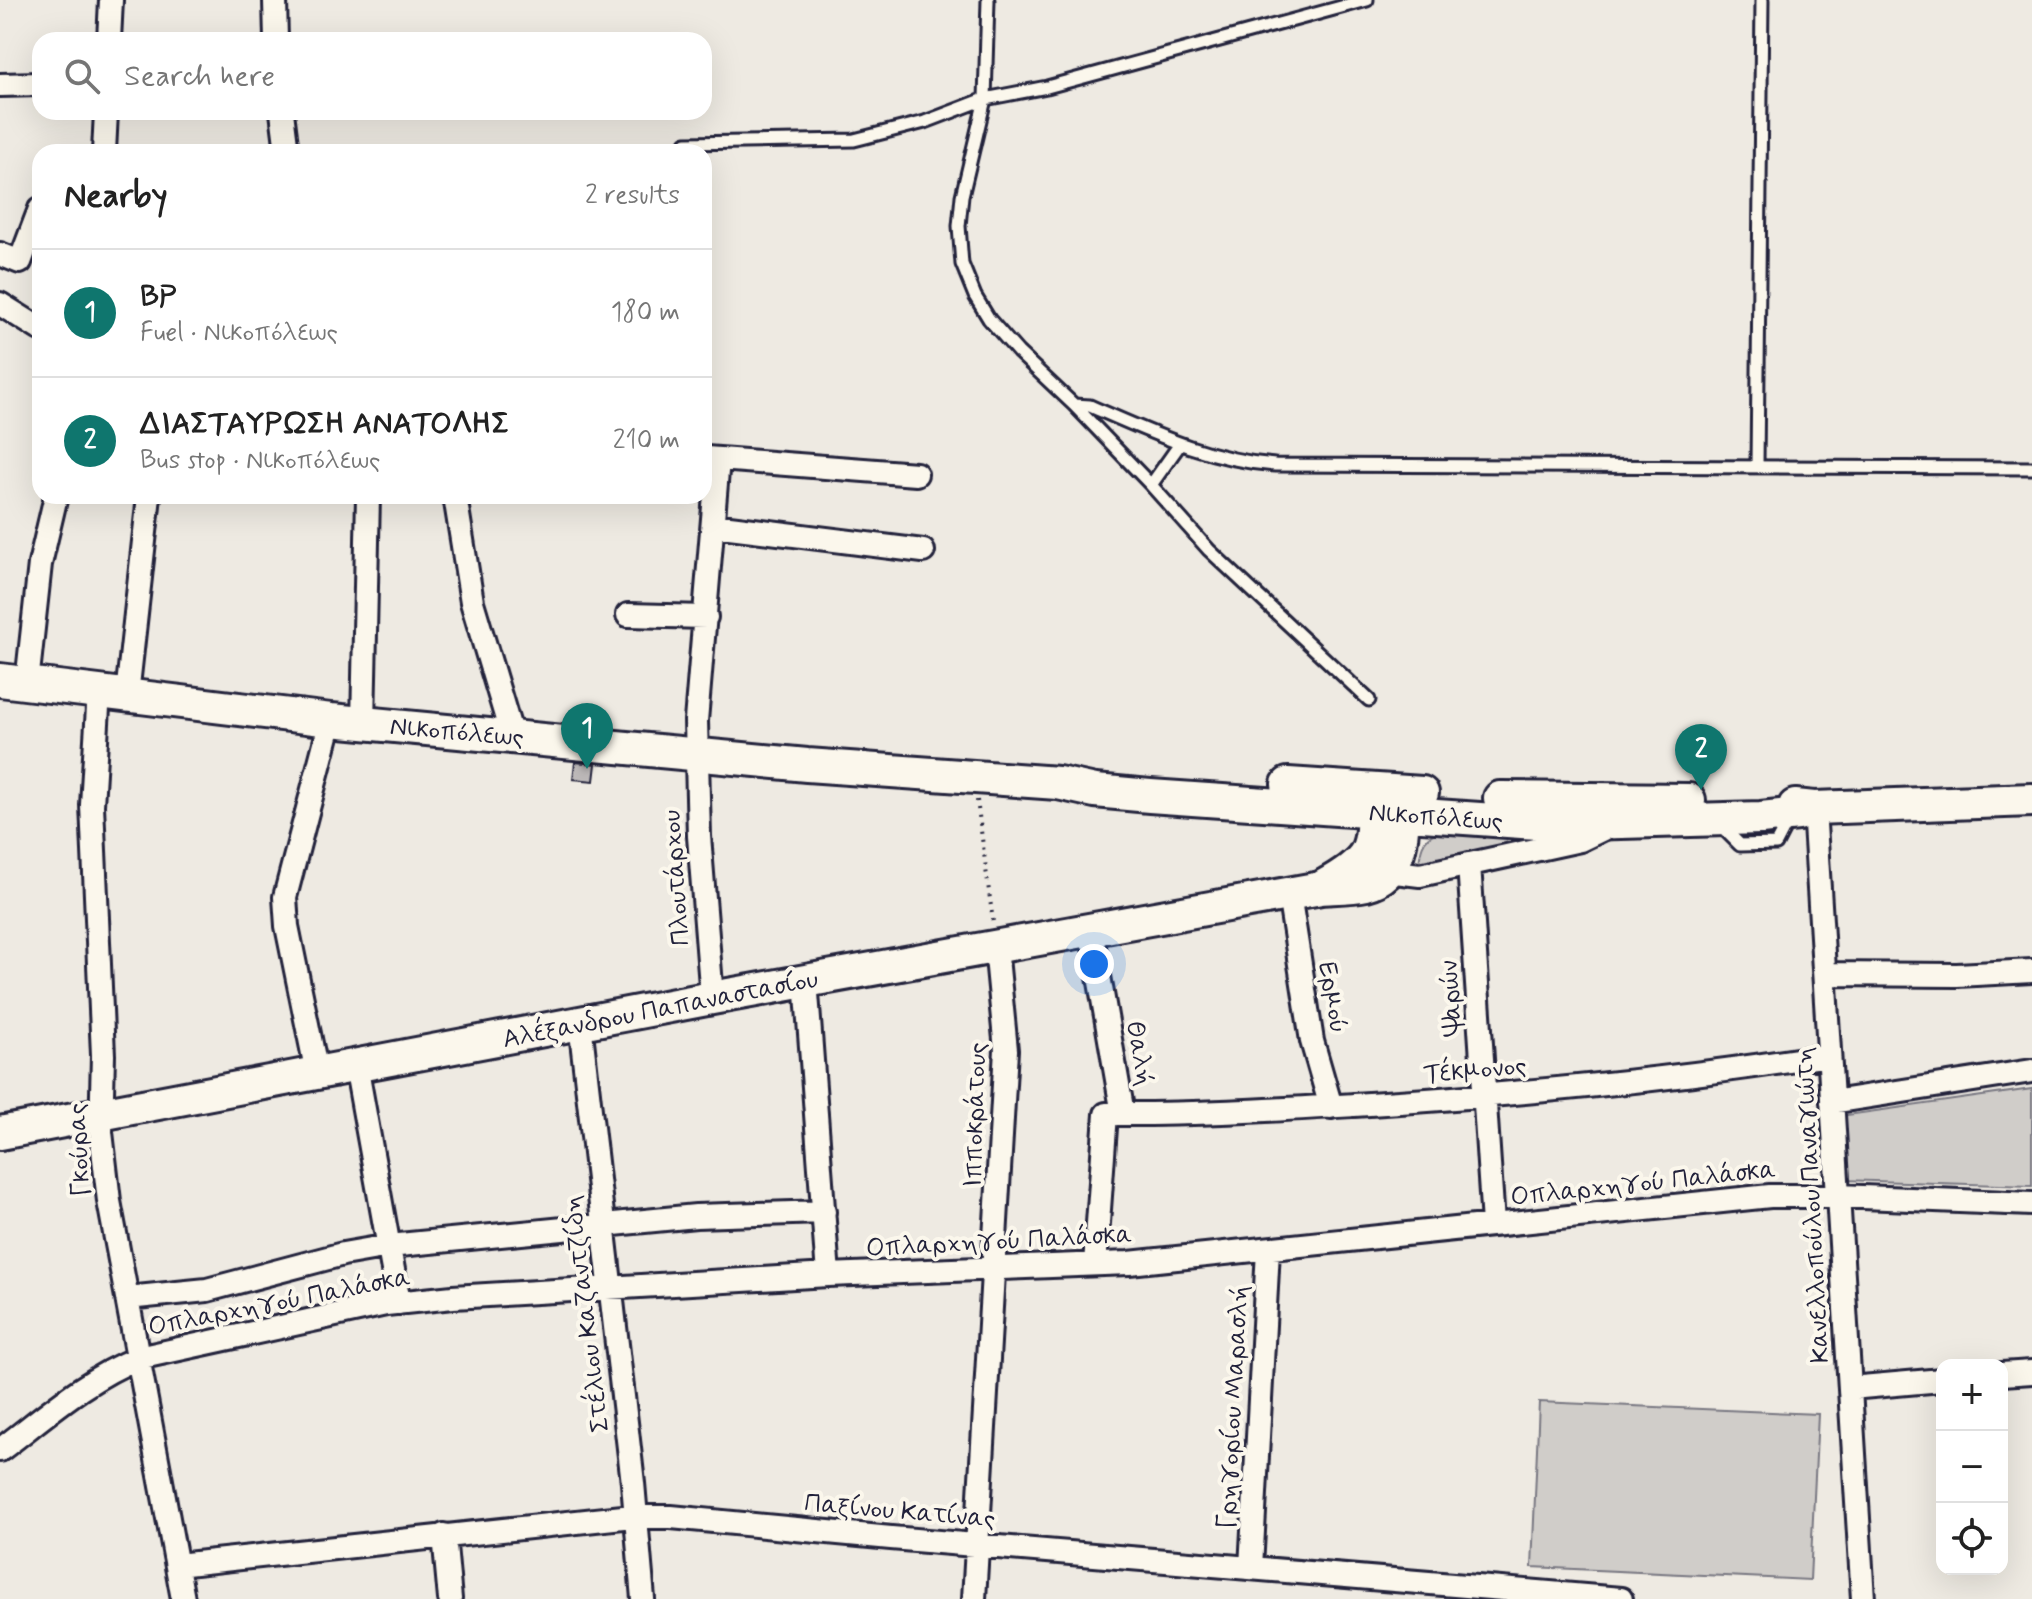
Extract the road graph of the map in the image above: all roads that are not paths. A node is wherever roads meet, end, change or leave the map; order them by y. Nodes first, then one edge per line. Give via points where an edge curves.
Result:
1 (111, 0) edge
2 (275, 0) edge
3 (988, 0) edge
4 (1367, 0) edge
5 (1762, 0) edge
6 (109, 32) edge
7 (276, 32) edge
8 (32, 84) edge
9 (0, 85) edge
10 (985, 99) junction
11 (106, 120) edge
12 (283, 120) edge
13 (686, 143) dead end
14 (104, 144) edge
15 (286, 144) edge
16 (32, 230) edge
17 (0, 254) edge
18 (0, 304) edge
19 (32, 324) edge
20 (1074, 405) junction
21 (1180, 444) junction
22 (712, 459) edge
23 (1757, 465) junction
24 (2032, 468) edge
25 (916, 474) dead end
26 (1151, 485) junction
27 (712, 492) edge
28 (54, 504) edge
29 (148, 504) edge
30 (368, 504) edge
31 (456, 504) edge
32 (713, 525) junction
33 (923, 551) dead end
34 (628, 615) dead end
35 (706, 617) junction
36 (14, 682) edge
37 (113, 693) junction
38 (1369, 700) dead end
39 (331, 720) junction
40 (363, 723) junction
41 (512, 736) junction
42 (696, 755) junction
43 (1058, 783) junction
44 (2032, 800) edge
45 (1388, 801) junction
46 (1337, 809) junction
47 (1803, 812) junction
48 (1614, 824) junction
49 (1469, 864) junction
50 (1387, 871) junction
51 (1330, 883) junction
52 (1289, 894) junction
53 (1091, 930) junction
54 (996, 947) junction
55 (2032, 971) edge
56 (1825, 974) junction
57 (806, 980) junction
58 (712, 998) junction
59 (580, 1023) junction
60 (1829, 1055) junction
61 (356, 1065) junction
62 (2032, 1071) edge
63 (317, 1073) junction
64 (1485, 1098) junction
65 (1832, 1102) junction
66 (1331, 1107) junction
67 (101, 1114) junction
68 (1123, 1114) junction
69 (0, 1133) edge
70 (1838, 1196) junction
71 (2032, 1204) edge
72 (824, 1212) junction
73 (1493, 1224) junction
74 (603, 1226) junction
75 (389, 1246) junction
76 (1268, 1250) junction
77 (1095, 1264) junction
78 (995, 1269) junction
79 (828, 1275) junction
80 (612, 1287) junction
81 (127, 1298) junction
82 (399, 1303) junction
83 (138, 1358) junction
84 (2032, 1372) edge
85 (2008, 1374) edge
86 (1936, 1381) edge
87 (1850, 1388) junction
88 (0, 1450) edge
89 (635, 1516) junction
90 (444, 1535) junction
91 (977, 1545) junction
92 (177, 1565) junction
93 (1251, 1568) junction
94 (1477, 1593) edge
95 (1561, 1597) edge
96 (183, 1599) edge
97 (450, 1599) edge
98 (643, 1599) edge
99 (974, 1599) edge
100 (1621, 1599) edge
101 (1863, 1599) edge

1 - 6 street
2 - 7 street
3 - 10 lane
4 - 10 lane
5 - 23 lane
8 - 9 street
10 - 13 lane via 925,122 854,140
10 - 20 lane via 959,210 962,264 996,327
11 - 14 street
12 - 15 street
16 - 17 street via 20,262
18 - 19 street
20 - 21 lane via 1090,406
20 - 26 lane
21 - 23 lane via 1233,460 1275,465
21 - 26 lane
22 - 25 street
23 - 24 lane
26 - 38 lane via 1209,550
27 - 32 street, Πλουτάρχου
28 - 36 street
29 - 37 street, Γκούρας
30 - 40 street
31 - 41 street via 472,602
32 - 33 street
32 - 35 street, Πλουτάρχου
34 - 35 street
35 - 42 street, Πλουτάρχου
36 - 37 main road, Νικοπόλεως
37 - 39 main road, Νικοπόλεως
37 - 67 street, Γκούρας via 92,805
39 - 40 main road, Νικοπόλεως
39 - 63 street via 285,897
40 - 41 main road, Νικοπόλεως
41 - 42 main road, Νικοπόλεως
42 - 43 main road, Νικοπόλεως
42 - 58 street, Πλουτάρχου
43 - 45 main road, Νικοπόλεως via 1125,777
43 - 46 main road, Νικοπόλεως via 1095,791
44 - 47 main road, Νικοπόλεως
45 - 46 main road, Νικοπόλεως
45 - 47 main road, Νικοπόλεως via 1695,800 1759,802
45 - 48 main road, Νικοπόλεως via 1551,824
45 - 50 main road via 1402,840
45 - 51 main road via 1365,858
46 - 51 main road via 1351,826 1355,844 1350,862
47 - 48 main road, Νικοπόλεως
47 - 56 street, Κανελλοπούλου Παναγιώτη
48 - 49 street via 1580,840
49 - 50 street via 1420,875
49 - 64 street, Ψαρών
50 - 51 main road, Αλέξανδρου Παπαναστασίου via 1368,884
51 - 52 main road, Αλέξανδρου Παπαναστασίου
52 - 53 main road, Αλέξανδρου Παπαναστασίου
52 - 66 street, Ερμού via 1312,1041
53 - 54 main road, Αλέξανδρου Παπαναστασίου
53 - 68 street, Θαλή
54 - 57 main road, Αλέξανδρου Παπαναστασίου
54 - 78 street, Ιπποκράτους via 1006,1050
55 - 56 street
56 - 60 street, Κανελλοπούλου Παναγιώτη
57 - 58 main road, Αλέξανδρου Παπαναστασίου
57 - 72 street
58 - 59 main road, Αλέξανδρου Παπαναστασίου
59 - 61 main road, Αλέξανδρου Παπαναστασίου
59 - 74 street, Στέλιου Καζαντζίδη
60 - 64 street, Τέκμονος
60 - 65 street, Κανελλοπούλου Παναγιώτη
61 - 63 main road, Αλέξανδρου Παπαναστασίου
61 - 75 street
62 - 65 street
63 - 67 main road, Αλέξανδρου Παπαναστασίου
64 - 66 street, Τέκμονος
64 - 73 street, Ψαρών
65 - 70 street, Κανελλοπούλου Παναγιώτη
66 - 68 street, Τέκμονος
67 - 69 main road, Αλέξανδρου Παπαναστασίου
67 - 81 street, Γκούρας via 104,1175
68 - 77 street, Θαλή via 1106,1114
70 - 71 street, Οπλαρχηγού Παλάσκα
70 - 73 street, Οπλαρχηγού Παλάσκα via 1770,1196
70 - 87 street, Κανελλοπούλου Παναγιώτη
72 - 74 street, Οπλαρχηγού Παλάσκα via 696,1216
72 - 79 street
73 - 76 street, Οπλαρχηγού Παλάσκα
74 - 75 street, Οπλαρχηγού Παλάσκα
74 - 80 street, Στέλιου Καζαντζίδη
75 - 81 street, Οπλαρχηγού Παλάσκα via 207,1290
75 - 82 street
76 - 77 street, Οπλαρχηγού Παλάσκα
76 - 93 street, Γρηγορίου Μαρασλή
77 - 78 street, Οπλαρχηγού Παλάσκα
78 - 79 street, Οπλαρχηγού Παλάσκα
78 - 91 street, Ιπποκράτους
79 - 80 street, Οπλαρχηγού Παλάσκα
80 - 82 street, Οπλαρχηγού Παλάσκα
80 - 89 street, Στέλιου Καζαντζίδη
81 - 83 street, Γκούρας
82 - 83 street, Οπλαρχηγού Παλάσκα
83 - 88 street, Οπλαρχηγού Παλάσκα via 87,1385
83 - 92 street, Γκούρας
84 - 85 street
86 - 87 street
87 - 101 street, Κανελλοπούλου Παναγιώτη
89 - 90 street, Παξίνου Κατίνας
89 - 91 street, Παξίνου Κατίνας
89 - 98 street, Στέλιου Καζαντζίδη
90 - 92 street, Παξίνου Κατίνας
90 - 97 street
91 - 93 street, Παξίνου Κατίνας
91 - 99 street, Ιπποκράτους
92 - 96 street, Γκούρας
93 - 94 street, Παξίνου Κατίνας
94 - 95 street, Παξίνου Κατίνας
95 - 100 street, Παξίνου Κατίνας

